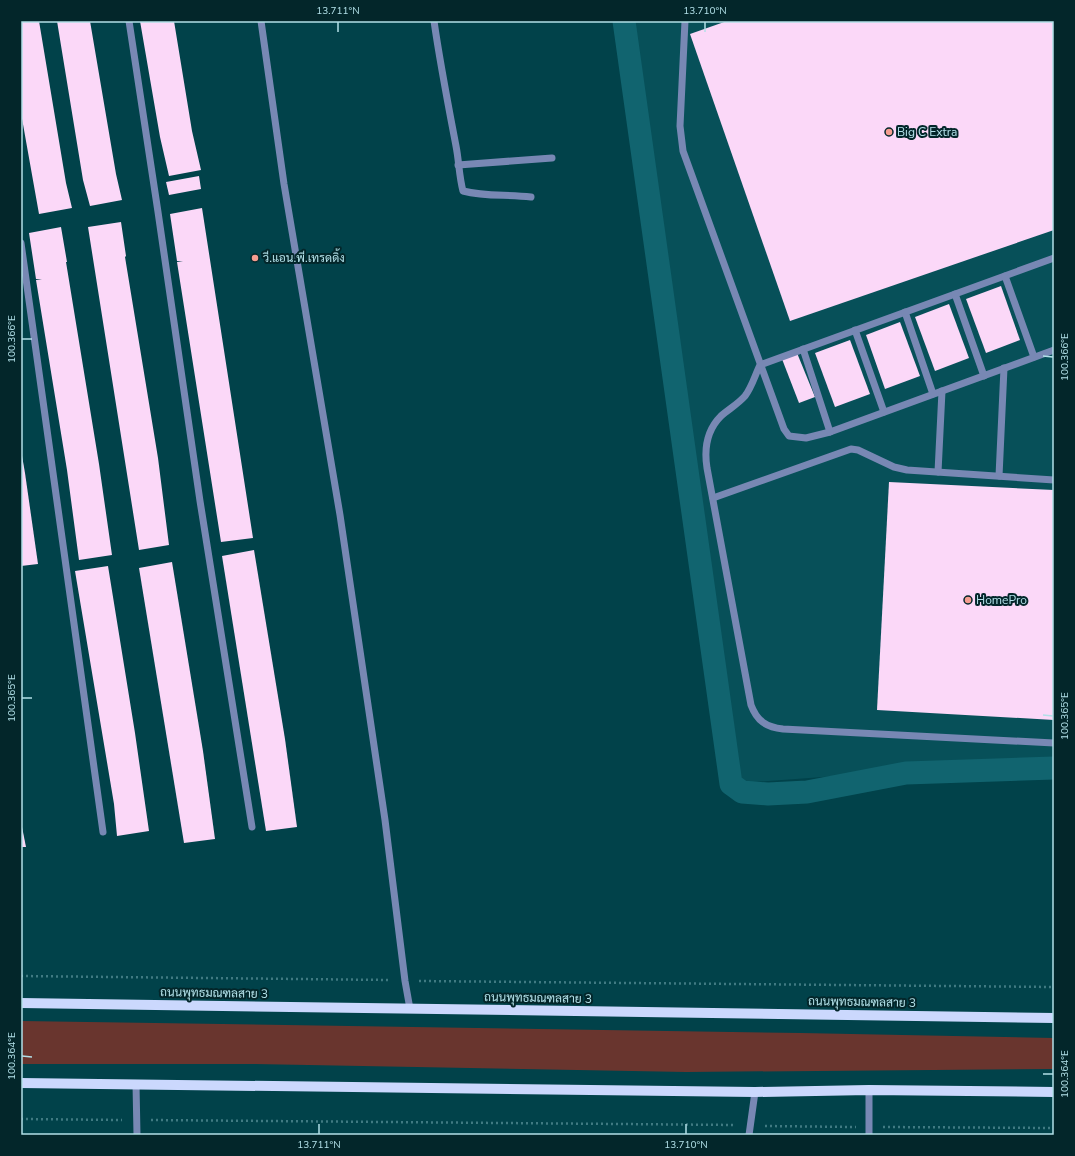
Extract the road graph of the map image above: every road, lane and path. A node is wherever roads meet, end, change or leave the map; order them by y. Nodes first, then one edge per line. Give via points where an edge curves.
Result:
1 (129, 21) edge
2 (261, 21) edge
3 (434, 21) edge
4 (685, 21) edge
5 (552, 158) dead end
6 (458, 165) junction
7 (531, 198) dead end
8 (21, 243) edge
9 (1053, 260) edge
10 (1005, 276) junction
11 (955, 294) junction
12 (904, 312) junction
13 (855, 330) junction
14 (803, 349) junction
15 (1054, 350) edge
16 (1034, 357) junction
17 (760, 365) junction
18 (1004, 368) junction
19 (984, 376) junction
20 (942, 391) junction
21 (933, 394) junction
22 (884, 412) junction
23 (830, 432) junction
24 (938, 472) junction
25 (999, 476) junction
26 (1054, 480) edge
27 (713, 498) junction
28 (1054, 743) edge
29 (252, 827) dead end
30 (103, 832) dead end
31 (21, 976) edge
32 (405, 981) junction
33 (1054, 987) edge
34 (21, 1003) edge
35 (410, 1009) junction
36 (1054, 1018) edge
37 (21, 1083) edge
38 (136, 1084) junction
39 (869, 1090) junction
40 (755, 1092) junction
41 (1054, 1092) edge
42 (21, 1119) edge
43 (136, 1120) junction
44 (750, 1126) junction
45 (869, 1127) junction
46 (1054, 1128) edge
47 (137, 1135) edge
48 (749, 1135) edge
49 (868, 1135) edge

1 - 29 street via 199,493
2 - 32 street via 284,184 340,515 385,820
3 - 6 street
4 - 17 street via 680,126 683,151
5 - 6 street
6 - 7 street via 463,191 477,195 515,195
8 - 30 street
9 - 10 street
10 - 11 street
10 - 16 street
11 - 12 street
11 - 19 street
12 - 13 street
12 - 21 street
13 - 14 street
13 - 22 street
14 - 17 street
14 - 23 street
15 - 16 street
16 - 18 street
17 - 23 street via 789,436 806,438
17 - 27 street via 745,396 721,416 711,430 705,454
18 - 19 street
18 - 25 street
19 - 20 street
20 - 21 street
20 - 24 street
21 - 22 street
22 - 23 street
24 - 25 street
24 - 27 street via 898,468 851,449
25 - 26 street
27 - 28 street via 751,705 757,718 766,725 783,729
31 - 32 path
32 - 33 path
32 - 35 street
34 - 35 main road, ถนนพุทธมณฑลสาย 3
35 - 36 main road, ถนนพุทธมณฑลสาย 3
37 - 38 main road
38 - 40 main road
38 - 43 street
39 - 40 main road
39 - 41 main road
39 - 45 street
40 - 44 street
42 - 43 path
43 - 44 path
43 - 47 street
44 - 45 path
44 - 48 street
45 - 46 path
45 - 49 street

